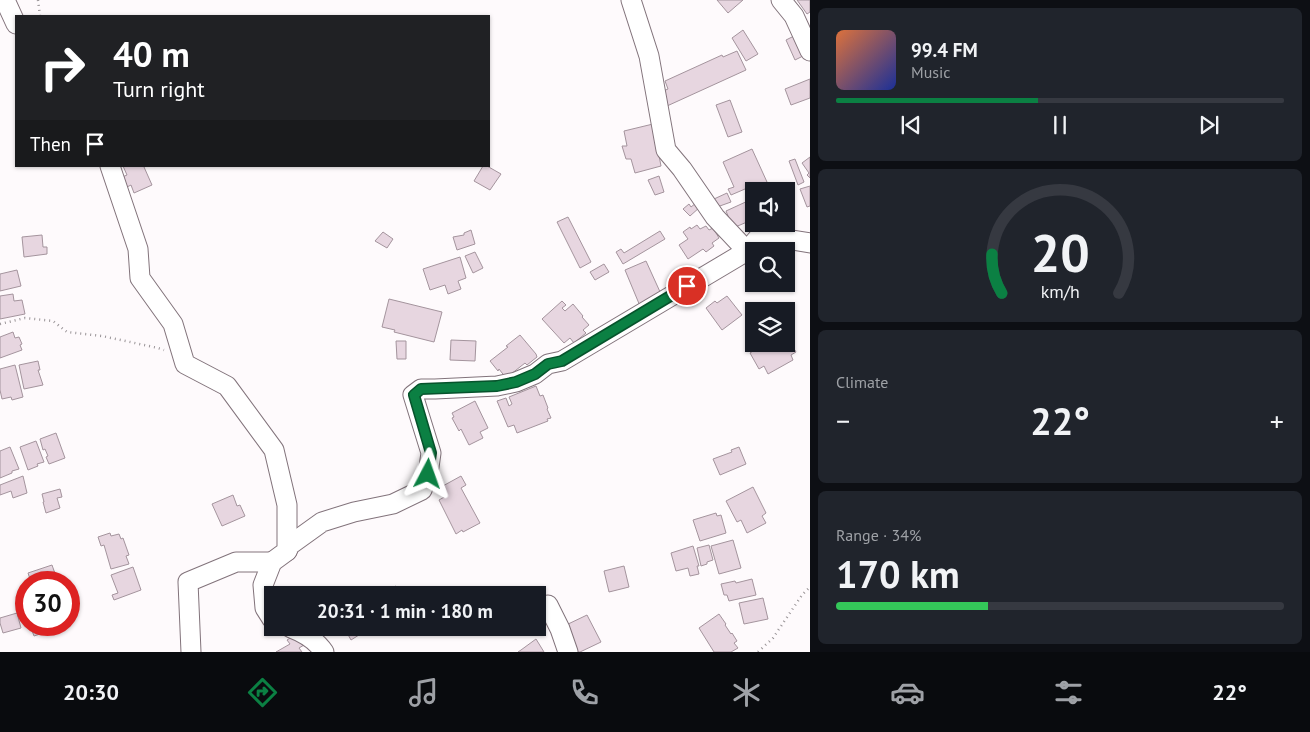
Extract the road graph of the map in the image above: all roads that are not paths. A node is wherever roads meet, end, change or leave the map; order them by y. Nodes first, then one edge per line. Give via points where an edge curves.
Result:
1 (5, 0) edge
2 (631, 0) edge
3 (781, 0) edge
4 (15, 22) edge
5 (810, 50) edge
6 (110, 167) edge
7 (755, 242) edge
8 (810, 243) edge
9 (745, 249) edge
10 (745, 252) edge
11 (279, 556) junction
12 (264, 596) edge
13 (548, 605) dead end
14 (308, 636) edge
15 (191, 652) edge
16 (324, 652) edge
17 (568, 652) edge

1 - 4 street
2 - 9 street via 649,56 666,150 715,217
3 - 5 street via 794,16
6 - 11 street via 138,249 140,278 173,324 185,364 227,386 274,450 287,505
7 - 8 street via 758,238
10 - 11 street via 535,374 497,386 421,389 414,395 431,453 422,490 393,504 322,522
11 - 12 street via 263,585
11 - 15 street via 236,562 188,582
13 - 17 street
14 - 16 street

